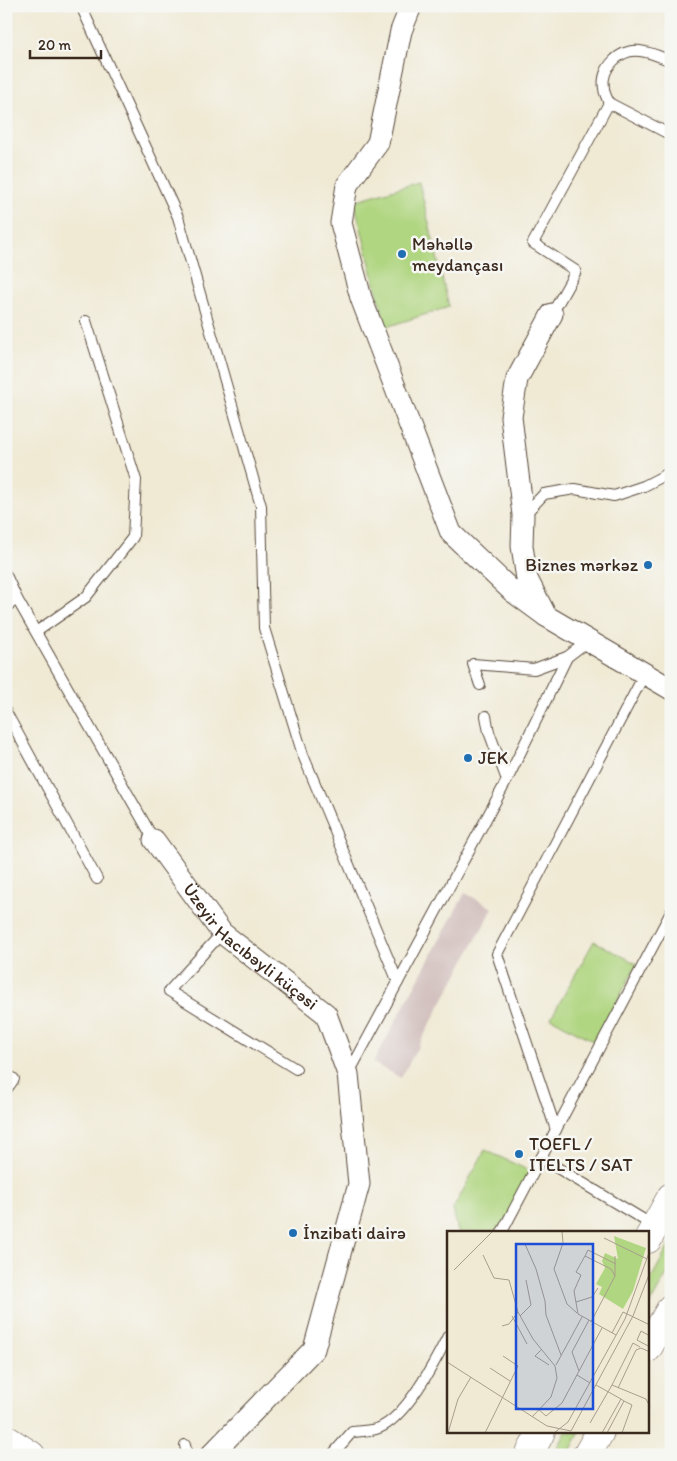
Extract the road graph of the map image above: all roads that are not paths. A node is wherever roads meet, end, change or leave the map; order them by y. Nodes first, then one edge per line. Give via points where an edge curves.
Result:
1 (81, 6) edge
2 (411, 6) edge
3 (671, 61) edge
4 (609, 103) junction
5 (671, 135) edge
6 (552, 314) joint
7 (86, 321) dead end
8 (671, 472) edge
9 (524, 516) junction
10 (6, 575) edge
11 (17, 599) junction
12 (6, 607) edge
13 (546, 616) junction
14 (36, 632) junction
15 (588, 642) junction
16 (567, 656) junction
17 (644, 675) junction
18 (668, 682) edge
19 (480, 685) dead end
20 (6, 712) edge
21 (486, 716) dead end
22 (507, 780) junction
23 (154, 840) joint
24 (97, 879) dead end
25 (671, 912) edge
26 (222, 933) junction
27 (398, 982) junction
28 (296, 1069) dead end
29 (6, 1073) edge
30 (348, 1074) junction
31 (6, 1090) edge
32 (556, 1130) junction
33 (541, 1158) junction
34 (671, 1198) edge
35 (503, 1231) edge
36 (652, 1232) edge
37 (671, 1308) edge
38 (447, 1338) edge
39 (650, 1345) edge
40 (540, 1434) edge
41 (599, 1434) edge
42 (6, 1439) edge
43 (31, 1455) edge
44 (211, 1455) edge
45 (332, 1455) edge
46 (529, 1455) edge
47 (587, 1455) edge

1 - 27 lane via 178,217 261,506 264,628 303,755
2 - 13 street via 402,31 378,143 347,185 340,223 361,298 450,532 512,591
3 - 4 lane via 640,50 624,53 613,61 605,74 603,87
4 - 5 lane
4 - 6 lane via 533,243 576,271
6 - 9 street via 515,388 512,417
7 - 14 lane via 136,480 133,537 86,596
8 - 9 lane via 614,496 575,489 544,494
9 - 13 street via 522,546 527,579
10 - 11 lane
11 - 12 lane
11 - 14 lane
13 - 15 street
14 - 23 lane
15 - 16 lane
15 - 17 street
16 - 19 lane via 534,669 473,664
16 - 22 lane
17 - 18 street
17 - 32 lane via 497,954
20 - 24 lane
21 - 22 lane via 488,732
22 - 27 lane
23 - 26 street, Üzeyir Hacıbəyli küçəsi
25 - 32 lane
26 - 28 lane via 169,991
26 - 30 street, Üzeyir Hacıbəyli küçəsi via 326,1014
27 - 30 lane
29 - 31 lane via 14,1079
30 - 44 street, Üzeyir Hacıbəyli küçəsi via 359,1184 314,1349
32 - 33 lane
33 - 35 lane
33 - 36 lane
34 - 36 main road
37 - 39 main road
38 - 45 lane via 405,1407 377,1429 352,1432
40 - 46 main road
41 - 47 main road
42 - 43 main road

